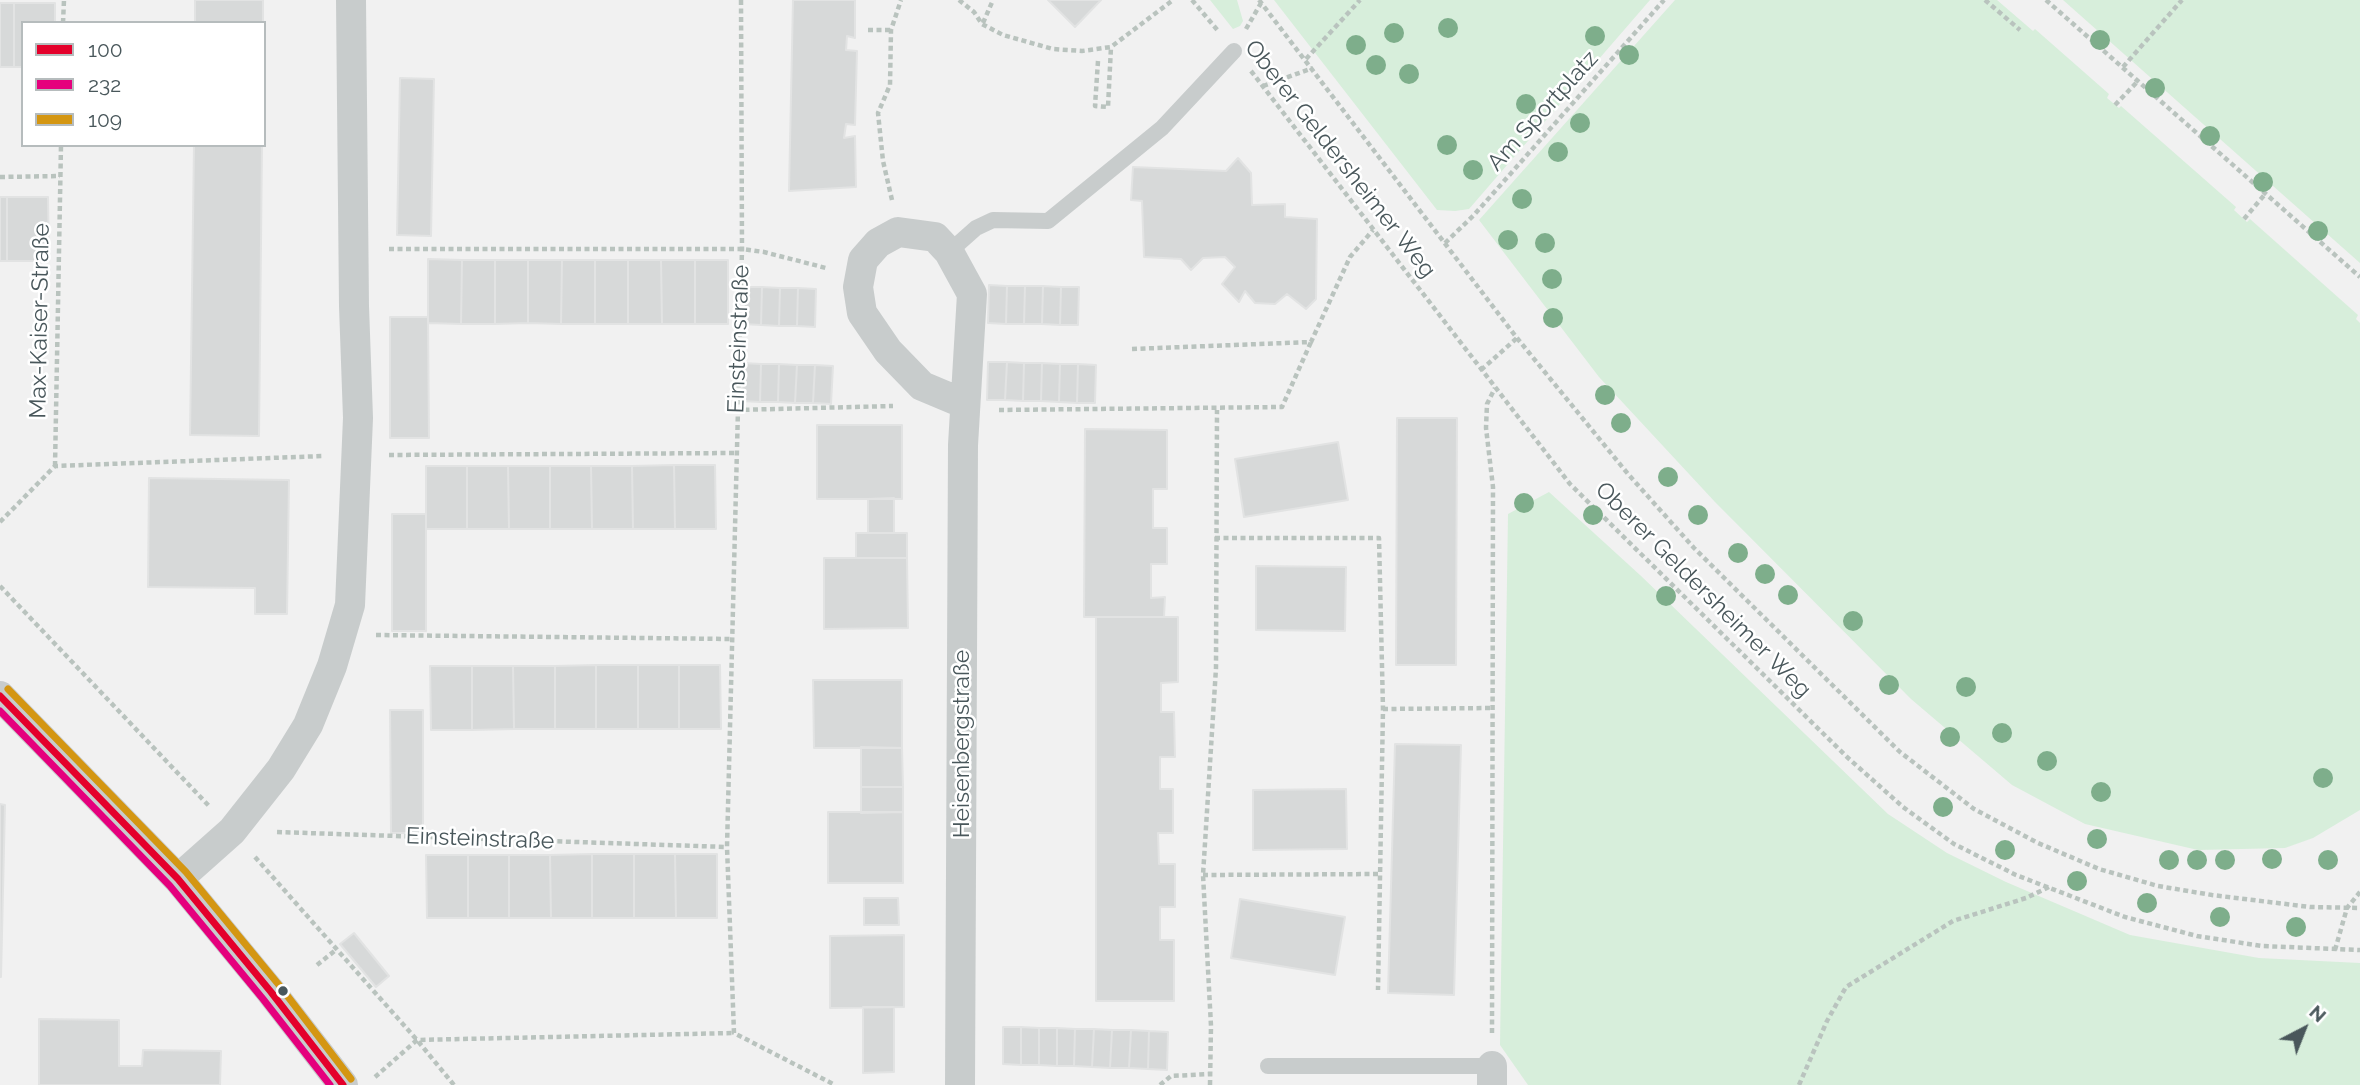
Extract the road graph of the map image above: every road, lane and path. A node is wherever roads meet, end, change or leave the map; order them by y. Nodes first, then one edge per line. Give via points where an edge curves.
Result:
1 (64, 0) edge
2 (351, 0) edge
3 (741, 0) edge
4 (901, 0) edge
5 (959, 0) edge
6 (993, 0) edge
7 (1173, 0) edge
8 (1192, 0) edge
9 (1259, 0) edge
10 (1360, 0) edge
11 (1664, 0) edge
12 (1985, 0) edge
13 (2046, 0) edge
14 (2182, 0) edge
15 (63, 21) edge
16 (982, 24) junction
17 (868, 30) dead end
18 (891, 30) junction
19 (2020, 30) dead end
20 (1111, 47) junction
21 (1234, 51) junction
22 (1306, 59) junction
23 (1098, 61) dead end
24 (2123, 67) junction
25 (1313, 68) junction
26 (2138, 80) junction
27 (1263, 86) junction
28 (2115, 105) dead end
29 (61, 147) edge
30 (60, 176) junction
31 (0, 177) edge
32 (2266, 193) junction
33 (2244, 219) dead end
34 (1373, 230) junction
35 (898, 232) junction
36 (1446, 243) junction
37 (354, 249) junction
38 (742, 249) junction
39 (949, 252) junction
40 (2360, 276) edge
41 (860, 277) junction
42 (1517, 338) junction
43 (1311, 342) junction
44 (1132, 349) dead end
45 (1481, 370) junction
46 (1495, 388) junction
47 (965, 404) junction
48 (898, 406) dead end
49 (736, 410) junction
50 (1217, 410) junction
51 (55, 466) dead end
52 (1215, 538) junction
53 (341, 635) junction
54 (732, 639) junction
55 (0, 696) edge
56 (1493, 708) junction
57 (1383, 709) junction
58 (232, 831) junction
59 (727, 847) junction
60 (1381, 874) junction
61 (1203, 875) junction
62 (178, 879) junction
63 (2049, 887) junction
64 (2360, 892) edge
65 (2347, 908) junction
66 (2360, 908) edge
67 (337, 949) dead end
68 (2334, 950) junction
69 (2360, 950) edge
70 (317, 965) dead end
71 (1378, 990) dead end
72 (734, 1033) junction
73 (1268, 1066) dead end
74 (1210, 1074) junction
75 (1492, 1076) edge
76 (343, 1085) edge
77 (366, 1085) edge
78 (835, 1085) edge
79 (960, 1085) edge
80 (1160, 1085) edge
81 (1210, 1085) edge
82 (1799, 1085) edge

1 - 15 path
2 - 37 street
3 - 38 path, Einsteinstraße
4 - 18 path
5 - 16 path
6 - 16 path
7 - 20 path
8 - 21 path, Oberer Geldersheimer Weg
9 - 22 path
10 - 22 path
11 - 36 path, Am Sportplatz
12 - 19 path
13 - 24 path
14 - 24 path
16 - 20 path via 1003,36 1054,49
17 - 18 path
18 - 35 path via 890,85 878,113
20 - 23 path via 1108,107 1096,106
21 - 27 path, Oberer Geldersheimer Weg
21 - 39 lane via 1162,128 1048,221 993,220 976,228
22 - 25 path
24 - 26 path
25 - 27 path
25 - 36 path
26 - 28 path
26 - 32 path
27 - 34 path, Oberer Geldersheimer Weg
29 - 30 path, Max-Kaiser-Straße
30 - 31 path
30 - 51 path, Max-Kaiser-Straße
32 - 33 path
32 - 40 path
34 - 43 path via 1350,257
34 - 45 path, Oberer Geldersheimer Weg
35 - 39 street via 935,237
35 - 41 street via 878,243 863,260
36 - 42 path
37 - 38 path, Einsteinstraße
37 - 53 street via 358,418 350,605
38 - 41 path
38 - 49 path, Einsteinstraße
39 - 47 street, Heisenbergstraße via 972,294
41 - 47 street via 862,313 888,351 922,386
42 - 45 path
42 - 65 path via 1695,548 1900,752 1974,809 2099,869 2158,886
43 - 44 path
43 - 50 path via 1282,407
45 - 46 path, Oberer Geldersheimer Weg
46 - 56 path via 1487,404 1486,428 1493,487
46 - 63 path, Oberer Geldersheimer Weg via 1570,484 1847,757 1954,844
47 - 50 path via 1001,410
47 - 79 street, Heisenbergstraße
48 - 49 path
49 - 54 path, Einsteinstraße
50 - 52 path
52 - 57 path via 1379,538
52 - 61 path via 1216,668
53 - 54 path
53 - 58 street via 308,725 281,769
54 - 59 path, Einsteinstraße
55 - 62 street
56 - 57 path
56 - 75 path
57 - 60 path
58 - 59 path, Einsteinstraße
58 - 62 street
59 - 72 path, Einsteinstraße
60 - 61 path
60 - 71 path
61 - 74 path
62 - 76 street
63 - 68 path, Oberer Geldersheimer Weg via 2125,917 2197,936
63 - 82 path via 1953,921 1846,987
64 - 65 path
65 - 66 path
65 - 68 path
67 - 70 path
68 - 69 path, Oberer Geldersheimer Weg
72 - 77 path via 417,1040
72 - 78 path
73 - 75 lane
74 - 80 path via 1171,1076
74 - 81 path

